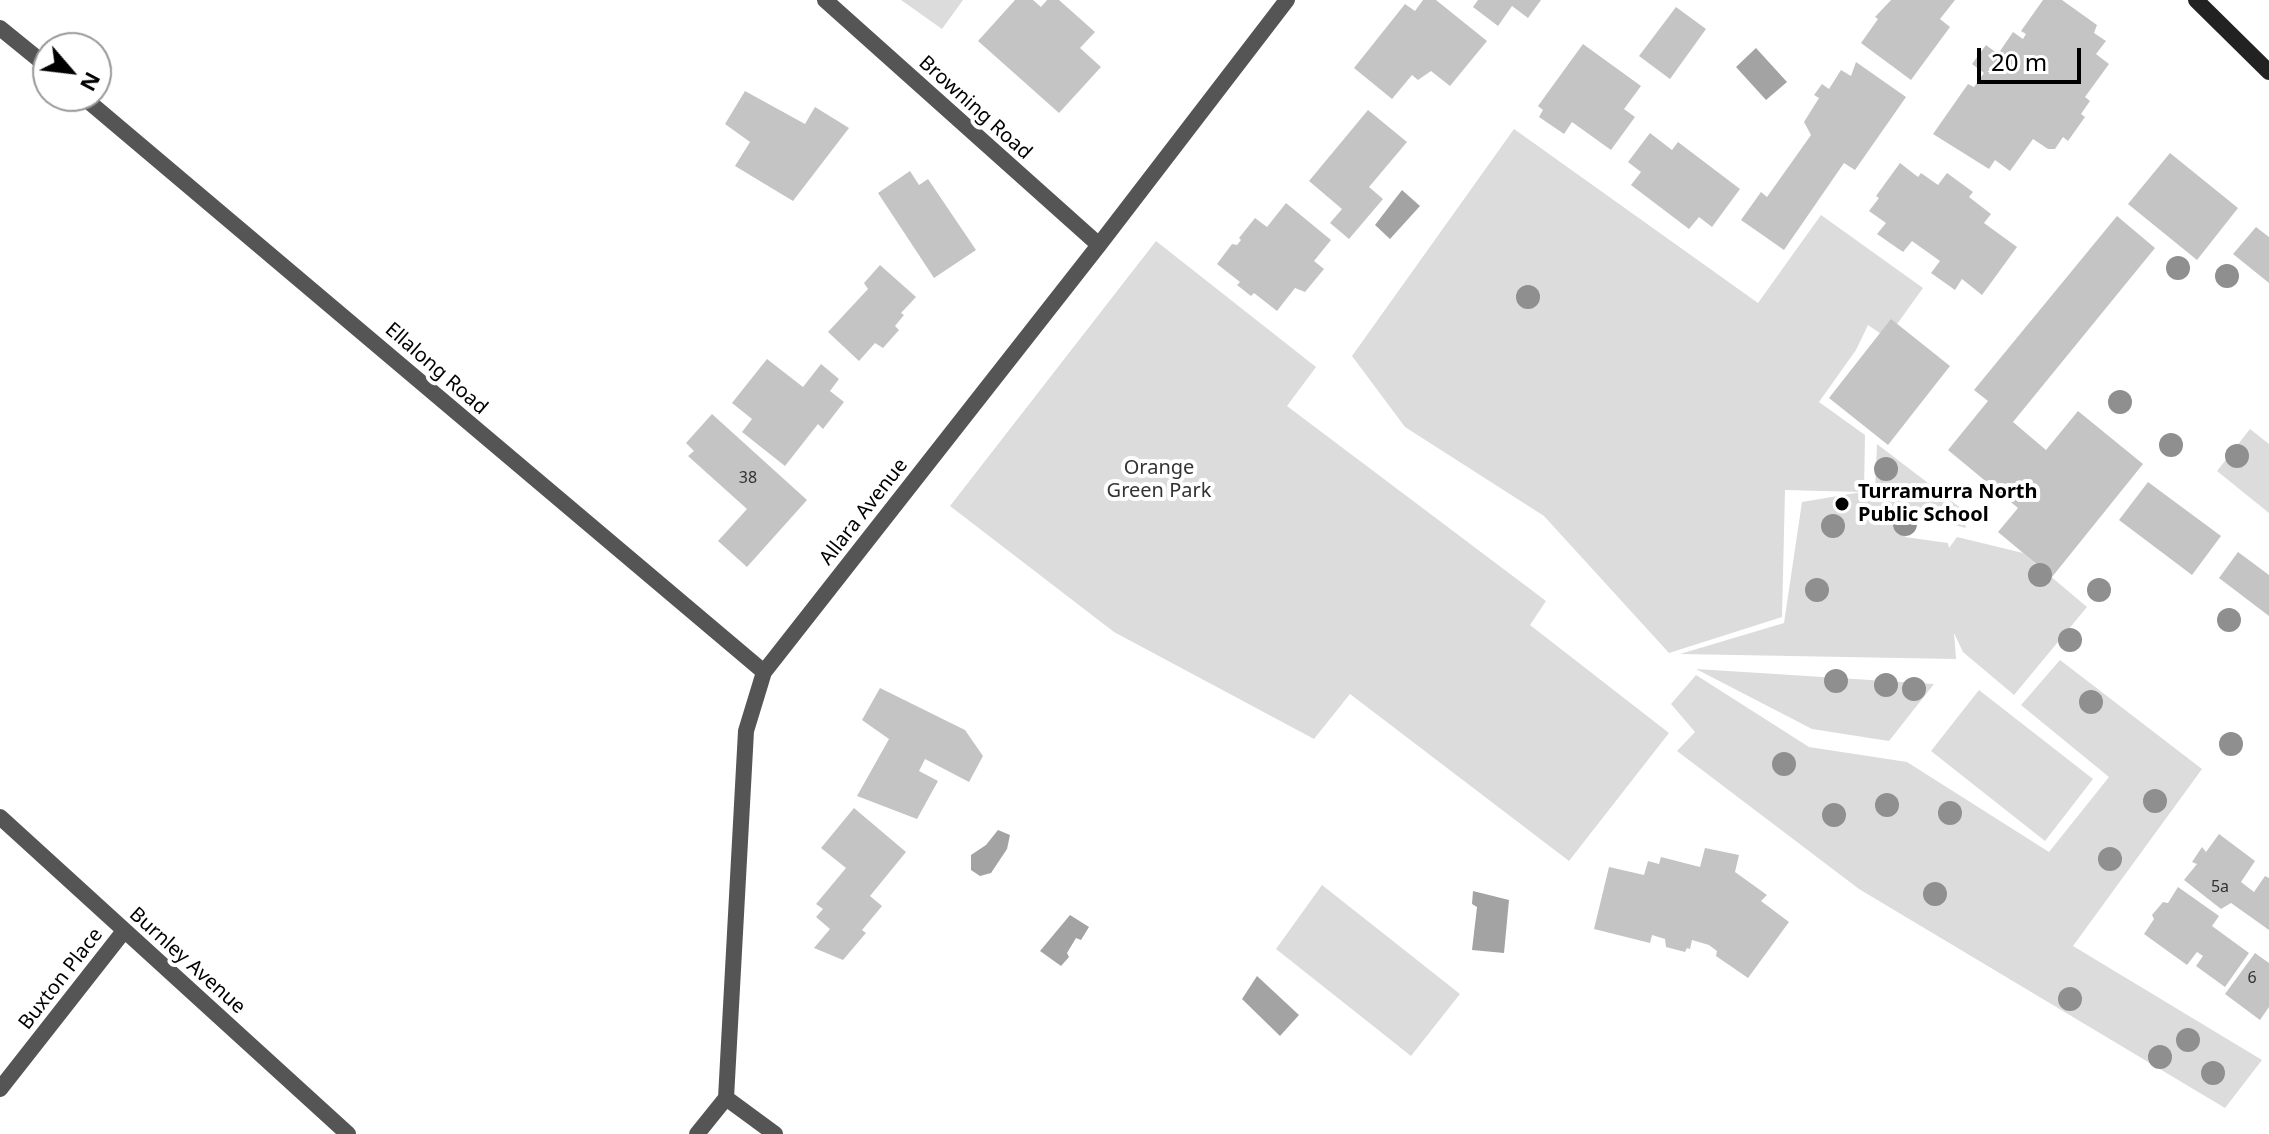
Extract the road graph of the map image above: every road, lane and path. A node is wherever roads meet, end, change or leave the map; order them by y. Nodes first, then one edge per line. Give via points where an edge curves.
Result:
1 (825, 0) edge
2 (1287, 0) edge
3 (2196, 0) edge
4 (0, 28) edge
5 (32, 54) edge
6 (2269, 72) edge
7 (101, 112) edge
8 (1099, 245) junction
9 (764, 672) junction
10 (0, 817) edge
11 (124, 931) junction
12 (0, 1089) edge
13 (726, 1098) junction
14 (348, 1134) edge
15 (697, 1134) edge
16 (775, 1134) edge

1 - 8 street, Browning Road
2 - 8 street, Allara Avenue
3 - 6 main road
4 - 5 street
7 - 9 street, Ellalong Road
8 - 9 street, Allara Avenue
9 - 13 street, Allara Avenue via 746,731
10 - 11 street, Burnley Avenue
11 - 12 street, Buxton Place
11 - 14 street, Burnley Avenue
13 - 15 street
13 - 16 street

